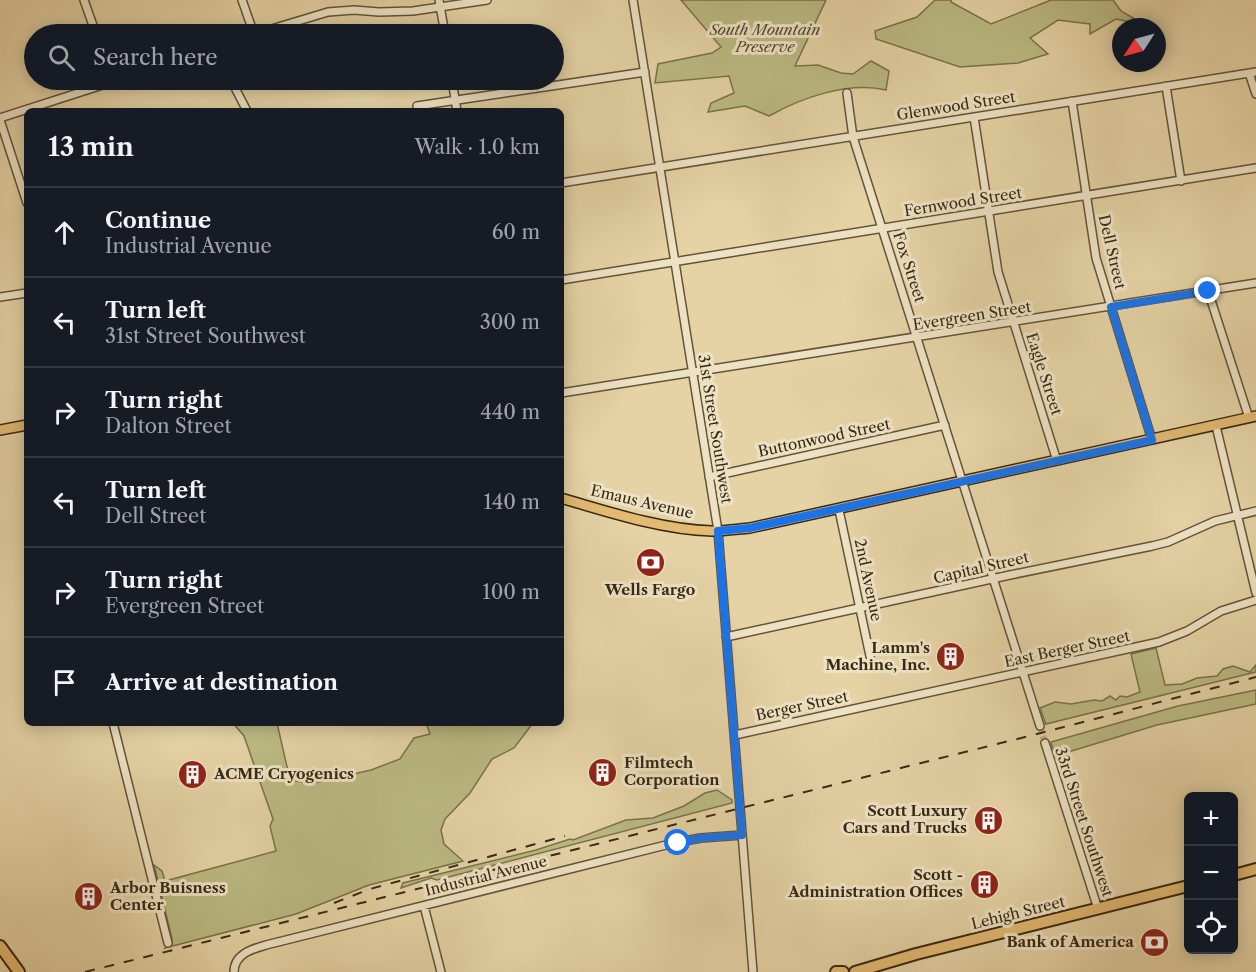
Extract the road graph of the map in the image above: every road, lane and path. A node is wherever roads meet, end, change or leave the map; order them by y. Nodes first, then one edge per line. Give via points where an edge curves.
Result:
1 (84, 0) edge
2 (242, 0) edge
3 (344, 0) edge
4 (487, 0) edge
5 (633, 0) edge
6 (440, 4) edge
7 (347, 10) junction
8 (92, 24) edge
9 (250, 24) edge
10 (286, 24) edge
11 (443, 24) edge
12 (645, 72) junction
13 (1252, 72) edge
14 (564, 85) edge
15 (1166, 86) junction
16 (84, 90) edge
17 (236, 90) edge
18 (453, 90) edge
19 (531, 90) edge
20 (847, 93) dead end
21 (1256, 94) edge
22 (1072, 101) junction
23 (455, 102) junction
24 (417, 106) dead end
25 (32, 108) edge
26 (245, 108) edge
27 (456, 108) edge
28 (24, 111) edge
29 (974, 117) junction
30 (0, 119) edge
31 (853, 137) junction
32 (660, 168) junction
33 (1256, 168) edge
34 (1181, 181) junction
35 (564, 183) edge
36 (24, 194) edge
37 (1086, 196) junction
38 (989, 211) junction
39 (883, 228) junction
40 (675, 262) junction
41 (564, 280) edge
42 (1256, 284) edge
43 (1208, 291) junction
44 (24, 293) edge
45 (0, 297) edge
46 (1111, 307) junction
47 (1014, 323) junction
48 (917, 338) junction
49 (693, 373) junction
50 (564, 393) edge
51 (1252, 417) edge
52 (945, 425) junction
53 (24, 426) edge
54 (1216, 426) junction
55 (0, 430) edge
56 (1152, 440) junction
57 (1057, 461) junction
58 (709, 477) junction
59 (963, 482) junction
60 (564, 499) edge
61 (839, 510) junction
62 (1256, 511) edge
63 (1238, 515) junction
64 (718, 531) junction
65 (994, 579) junction
66 (1256, 592) edge
67 (1256, 600) edge
68 (860, 609) junction
69 (726, 637) junction
70 (870, 657) dead end
71 (1023, 672) junction
72 (876, 704) joint
73 (114, 726) edge
74 (1040, 726) tunnel mouth
75 (735, 735) junction
76 (1045, 743) tunnel mouth
77 (742, 835) junction
78 (1256, 869) edge
79 (1238, 874) edge
80 (1184, 887) edge
81 (424, 906) junction
82 (1098, 909) junction
83 (168, 943) dead end
84 (0, 946) edge
85 (19, 972) edge
86 (234, 972) edge
87 (441, 972) edge
88 (753, 972) edge
89 (837, 972) edge
90 (843, 972) edge
91 (855, 972) edge

1 - 8 street
2 - 9 street
3 - 7 street
4 - 6 street
5 - 12 street, 31st Street Southwest
6 - 7 street via 395,12
6 - 11 street
7 - 10 street
12 - 14 street
12 - 32 street, 31st Street Southwest
13 - 15 street, Glenwood Street
13 - 21 street
15 - 22 street, Glenwood Street
15 - 34 street
16 - 25 street
17 - 26 street
18 - 23 street
19 - 23 street
20 - 31 street, Fox Street
22 - 29 street, Glenwood Street
22 - 37 street, Dell Street
23 - 24 street
23 - 27 street
28 - 30 street
29 - 31 street, Glenwood Street
29 - 38 street, Eagle Street
30 - 36 street
31 - 32 street, Glenwood Street
31 - 39 street, Fox Street
32 - 35 street, Glenwood Street
32 - 40 street, 31st Street Southwest
33 - 34 street, Fernwood Street
34 - 37 street, Fernwood Street
37 - 38 street, Fernwood Street
37 - 46 street, Dell Street via 1096,258
38 - 39 street, Fernwood Street
38 - 47 street, Eagle Street via 998,272
39 - 40 street, Fernwood Street
39 - 48 street, Fox Street
40 - 41 street, Fernwood Street
40 - 49 street, 31st Street Southwest
42 - 43 street, Evergreen Street
43 - 46 street, Evergreen Street
43 - 51 street
44 - 45 street
46 - 47 street, Evergreen Street
46 - 56 street, Dell Street
47 - 48 street, Evergreen Street
47 - 57 street, Eagle Street
48 - 49 street, Evergreen Street
48 - 52 street, Fox Street
49 - 50 street, Evergreen Street
49 - 58 street, 31st Street Southwest
51 - 54 main road, Emaus Avenue
52 - 58 street, Buttonwood Street
52 - 59 street, Fox Street
53 - 55 main road
54 - 56 main road, Emaus Avenue
54 - 63 street
56 - 57 main road, Emaus Avenue
57 - 59 main road, Emaus Avenue
58 - 64 street, 31st Street Southwest
59 - 61 main road, Emaus Avenue
59 - 65 street
60 - 64 main road, Emaus Avenue via 644,520
61 - 64 main road, Emaus Avenue
61 - 68 street, 2nd Avenue
62 - 63 street, Capital Street
63 - 65 street, Capital Street via 1168,542
63 - 66 street
64 - 69 street, 31st Street Southwest
65 - 68 street, Capital Street
65 - 71 street
67 - 71 street, East Berger Street via 1221,611 1159,642
68 - 69 street, Capital Street
68 - 70 street, 2nd Avenue
69 - 75 street, 31st Street Southwest
71 - 72 street, East Berger Street
71 - 74 street
72 - 75 street, Berger Street
73 - 83 street
75 - 77 street, 31st Street Southwest
76 - 82 street, 33rd Street Southwest
77 - 81 street, Industrial Avenue via 678,843
77 - 88 street, 31st Street Southwest
78 - 79 highway
80 - 82 highway, Lehigh Street
81 - 86 street, Industrial Avenue via 249,950 240,957
81 - 87 street
82 - 91 highway, Lehigh Street
84 - 85 highway
89 - 90 highway

